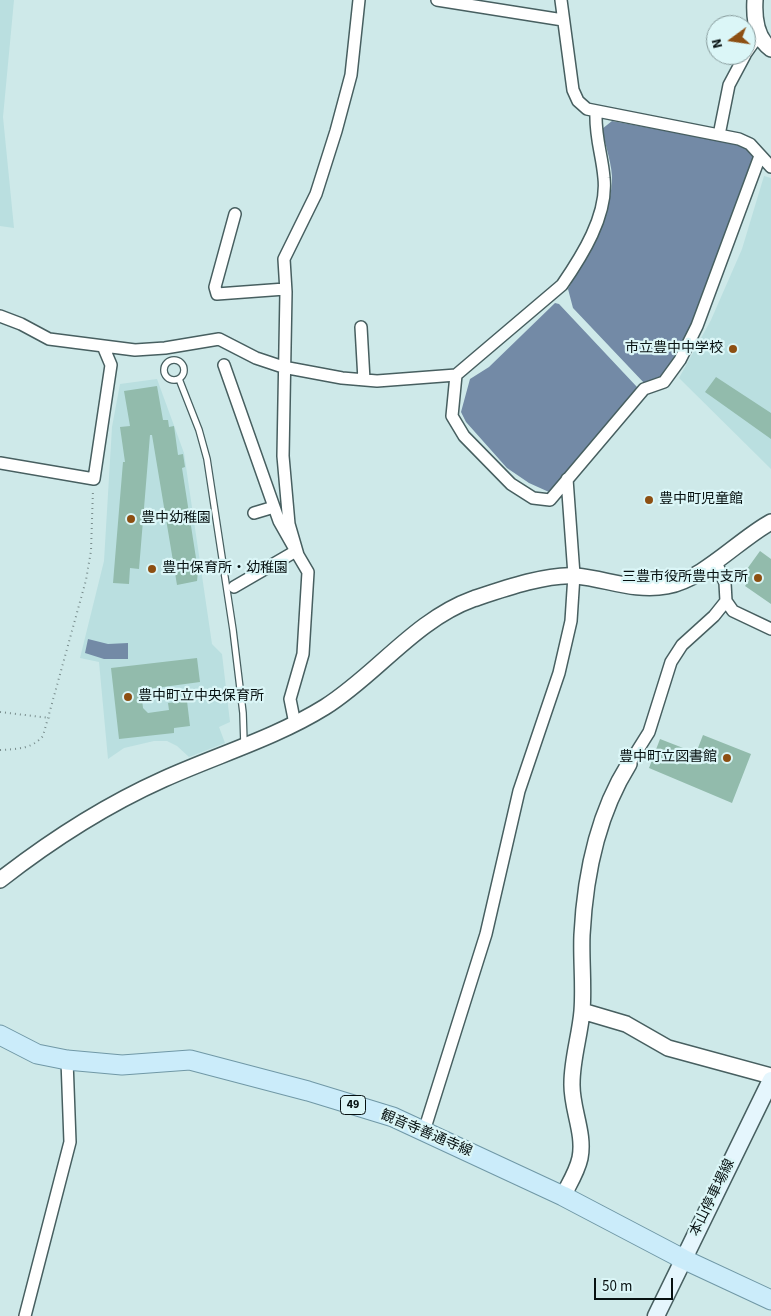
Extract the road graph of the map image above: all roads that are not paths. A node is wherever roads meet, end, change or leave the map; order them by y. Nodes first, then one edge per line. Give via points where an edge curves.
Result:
1 (360, 0) edge
2 (437, 0) edge
3 (561, 0) edge
4 (755, 0) edge
5 (564, 20) junction
6 (766, 43) edge
7 (739, 65) edge
8 (596, 112) junction
9 (719, 135) junction
10 (760, 156) junction
11 (771, 167) edge
12 (235, 214) dead end
13 (286, 289) junction
14 (0, 316) edge
15 (361, 327) dead end
16 (103, 346) junction
17 (224, 365) dead end
18 (283, 367) junction
19 (456, 375) junction
20 (179, 379) dead end
21 (364, 380) junction
22 (0, 463) edge
23 (567, 479) junction
24 (274, 507) junction
25 (254, 513) dead end
26 (771, 522) edge
27 (296, 550) junction
28 (715, 560) junction
29 (574, 575) junction
30 (234, 587) dead end
31 (726, 601) junction
32 (771, 629) edge
33 (294, 724) junction
34 (244, 746) junction
35 (628, 764) joint
36 (0, 880) edge
37 (582, 1011) junction
38 (0, 1035) edge
39 (67, 1060) junction
40 (771, 1076) edge
41 (771, 1080) edge
42 (424, 1131) junction
43 (563, 1196) junction
44 (683, 1259) junction
45 (771, 1300) edge
46 (25, 1316) edge
47 (656, 1316) edge

1 - 13 street via 350,75 316,194 284,259
2 - 5 street
3 - 5 street
4 - 6 street via 754,13
5 - 8 street via 573,90 578,101
7 - 9 street via 729,85
8 - 9 street
8 - 19 street via 596,135 605,179 602,203 595,226 574,268 562,285
9 - 10 street via 750,144
10 - 11 street
10 - 23 street via 697,326 680,360 664,382 644,390
12 - 13 street via 215,287 217,294
13 - 18 street
14 - 16 street via 49,339
15 - 21 street
16 - 18 street via 135,350 218,339
16 - 22 street via 111,365 94,479
17 - 24 street
18 - 21 street
18 - 27 street via 283,456 289,524
19 - 21 street
19 - 23 street via 452,416 464,436 511,484 533,498 550,500
20 - 34 lane via 207,459 234,630
23 - 29 street
24 - 25 street
24 - 27 street
26 - 28 street
27 - 30 street
27 - 33 street via 308,572 303,654 290,699
28 - 29 street via 688,579 653,588 635,588
28 - 31 street via 725,583
29 - 33 street via 537,581 472,599 449,610 326,707
29 - 42 street via 572,620 559,673 519,791 486,934
31 - 32 street via 733,611
31 - 35 street via 682,645 671,662 649,732
33 - 34 street
34 - 36 street via 113,804
35 - 37 street via 600,822 593,850 582,934
37 - 40 street via 626,1024 668,1048
37 - 43 street via 572,1080 572,1100 581,1141 580,1158
38 - 39 main road, 観音寺善通寺線 / 49 via 38,1054
39 - 42 main road, 観音寺善通寺線 / 49 via 122,1064 190,1060 308,1091
39 - 46 street via 70,1142
41 - 44 main road, 本山停車場線
42 - 43 main road, 観音寺善通寺線 / 49
43 - 44 main road, 観音寺善通寺線 / 49
44 - 45 main road, 観音寺善通寺線 / 49
44 - 47 main road, 本山停車場線

